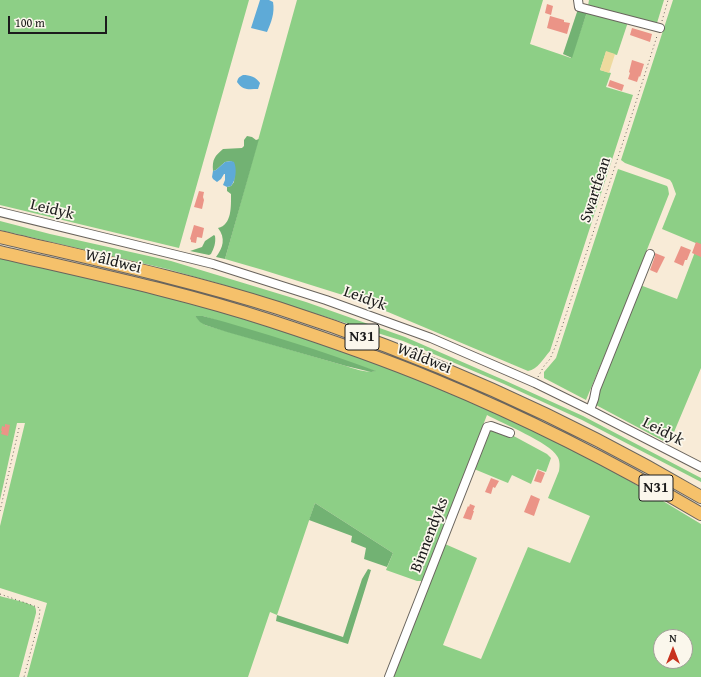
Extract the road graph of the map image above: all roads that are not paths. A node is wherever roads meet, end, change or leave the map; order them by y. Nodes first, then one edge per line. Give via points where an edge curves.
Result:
1 (578, 0) edge
2 (660, 28) road end
3 (0, 212) edge
4 (0, 237) edge
5 (0, 252) edge
6 (650, 254) dead end
7 (590, 410) junction
8 (510, 433) dead end
9 (701, 467) edge
10 (701, 498) edge
11 (701, 514) edge
12 (389, 677) edge

1 - 2 street via 579,7
3 - 7 street, Leidyk via 213,264 326,300 432,338
4 - 10 highway, Wâldwei / N31 via 220,291 379,343 483,385 551,417
5 - 11 highway, Wâldwei / N31 via 269,320 390,362 553,433
6 - 7 street
7 - 9 street, Leidyk
8 - 12 street, Binnendyks via 487,427

